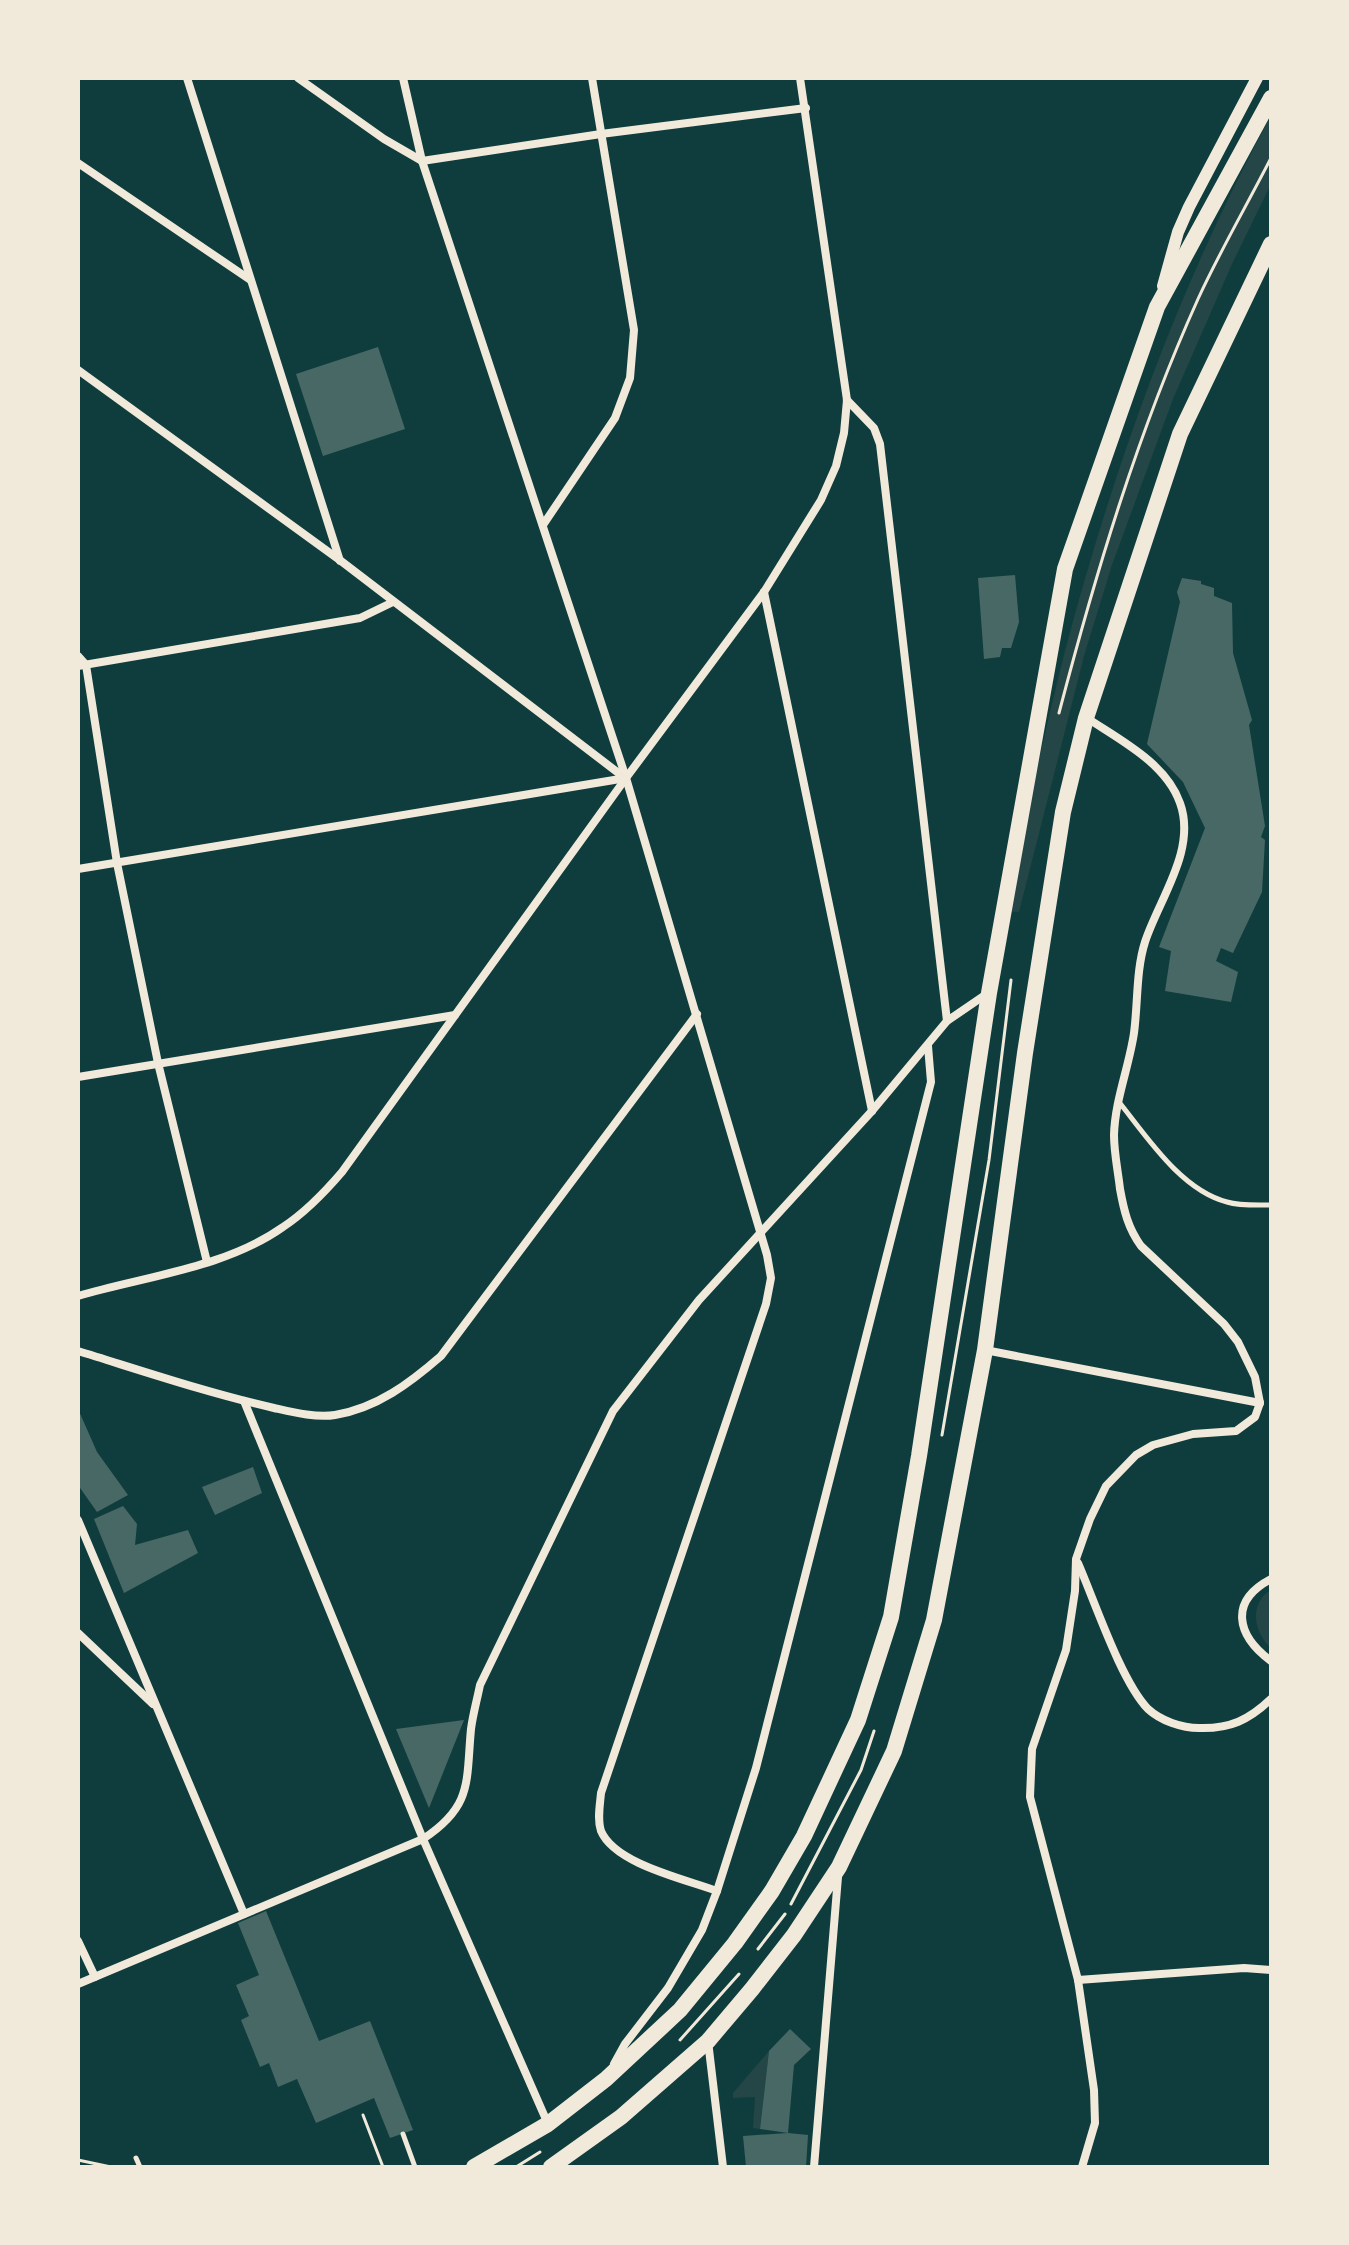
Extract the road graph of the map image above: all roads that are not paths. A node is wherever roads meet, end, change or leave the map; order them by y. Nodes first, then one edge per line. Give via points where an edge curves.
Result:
1 (187, 78) edge
2 (298, 78) edge
3 (403, 78) edge
4 (592, 78) edge
5 (800, 78) edge
6 (1257, 78) edge
7 (1271, 98) edge
8 (806, 108) junction
9 (601, 134) junction
10 (422, 161) junction
11 (78, 163) edge
12 (1271, 244) edge
13 (249, 279) junction
14 (1157, 307) junction
15 (78, 370) edge
16 (847, 400) junction
17 (543, 525) junction
18 (341, 561) junction
19 (764, 592) junction
20 (393, 602) junction
21 (78, 656) edge
22 (82, 665) edge
23 (1086, 718) junction
24 (626, 778) junction
25 (117, 863) junction
26 (78, 869) edge
27 (989, 993) junction
28 (697, 1014) junction
29 (455, 1015) junction
30 (947, 1021) junction
31 (928, 1046) junction
32 (158, 1063) junction
33 (78, 1077) edge
34 (1118, 1101) junction
35 (872, 1111) junction
36 (1271, 1205) edge
37 (761, 1232) junction
38 (207, 1262) junction
39 (78, 1296) edge
40 (985, 1350) junction
41 (78, 1351) edge
42 (244, 1401) junction
43 (1260, 1403) junction
44 (78, 1520) edge
45 (1076, 1559) junction
46 (1271, 1579) edge
47 (78, 1633) edge
48 (1271, 1661) edge
49 (1271, 1699) edge
50 (155, 1706) junction
51 (423, 1839) junction
52 (839, 1867) junction
53 (717, 1891) junction
54 (250, 1914) junction
55 (78, 1941) edge
56 (1271, 1970) edge
57 (95, 1977) junction
58 (1078, 1980) junction
59 (78, 1984) edge
60 (708, 2041) junction
61 (606, 2079) junction
62 (548, 2124) junction
63 (403, 2134) dead end
64 (136, 2158) dead end
65 (140, 2167) edge
66 (415, 2167) edge
67 (474, 2167) edge
68 (551, 2167) edge
69 (723, 2167) edge
70 (814, 2167) edge
71 (1082, 2167) edge

1 - 13 street
2 - 10 street
3 - 10 street
4 - 9 street
5 - 8 street
6 - 14 street via 1178,232
7 - 14 main road
8 - 9 street
8 - 16 street
9 - 10 street
9 - 17 street via 634,330 630,378 615,418
10 - 17 street
11 - 13 street
12 - 23 main road via 1180,434
13 - 18 street
14 - 27 main road via 1065,569
15 - 18 street
16 - 19 street via 836,466
16 - 30 street via 874,428 880,444
17 - 24 street
18 - 20 street
19 - 24 street
19 - 35 street
20 - 22 street via 360,618
20 - 24 street
21 - 22 street
22 - 25 street
23 - 34 street via 1165,777 1184,815 1177,866 1144,945 1133,1042
23 - 40 main road via 1063,812
24 - 25 street
24 - 28 street
24 - 29 street
25 - 26 street
25 - 32 street
27 - 30 street
27 - 61 main road via 891,1617 858,1720 804,1836 757,1912 680,2010
28 - 37 street
28 - 42 street via 451,1343 408,1384 367,1406 332,1415
29 - 32 street
29 - 38 street via 342,1172 311,1206 248,1248
30 - 31 street
31 - 35 street
31 - 53 street via 931,1082 756,1768
32 - 33 street
32 - 38 street
34 - 36 lane via 1196,1187 1228,1203
34 - 43 street via 1116,1163 1130,1231 1238,1342 1255,1377
35 - 37 street
37 - 51 street via 699,1300 613,1411 480,1685 469,1776 461,1799 444,1825
37 - 53 street via 771,1278 766,1304 601,1793 599,1812 601,1830 627,1858
38 - 39 street
40 - 43 street
40 - 52 main road via 934,1620 894,1751
41 - 42 street
42 - 51 street
43 - 45 street via 1255,1417 1236,1431 1170,1439 1136,1455 1101,1495
44 - 50 street
45 - 49 street via 1130,1682 1160,1718 1193,1728 1229,1727
45 - 58 street via 1066,1650 1036,1736 1030,1797
46 - 48 street via 1245,1600 1241,1613 1254,1646
47 - 50 street
50 - 54 street
51 - 54 street
51 - 62 street
52 - 60 main road via 794,1935
52 - 70 street
53 - 61 street via 702,1930 668,1988 625,2044
54 - 57 street
55 - 57 street
56 - 58 street
57 - 59 street
58 - 71 street via 1094,2104
60 - 68 main road via 621,2117
60 - 69 street
61 - 62 main road
62 - 67 main road
63 - 66 lane
64 - 65 lane

